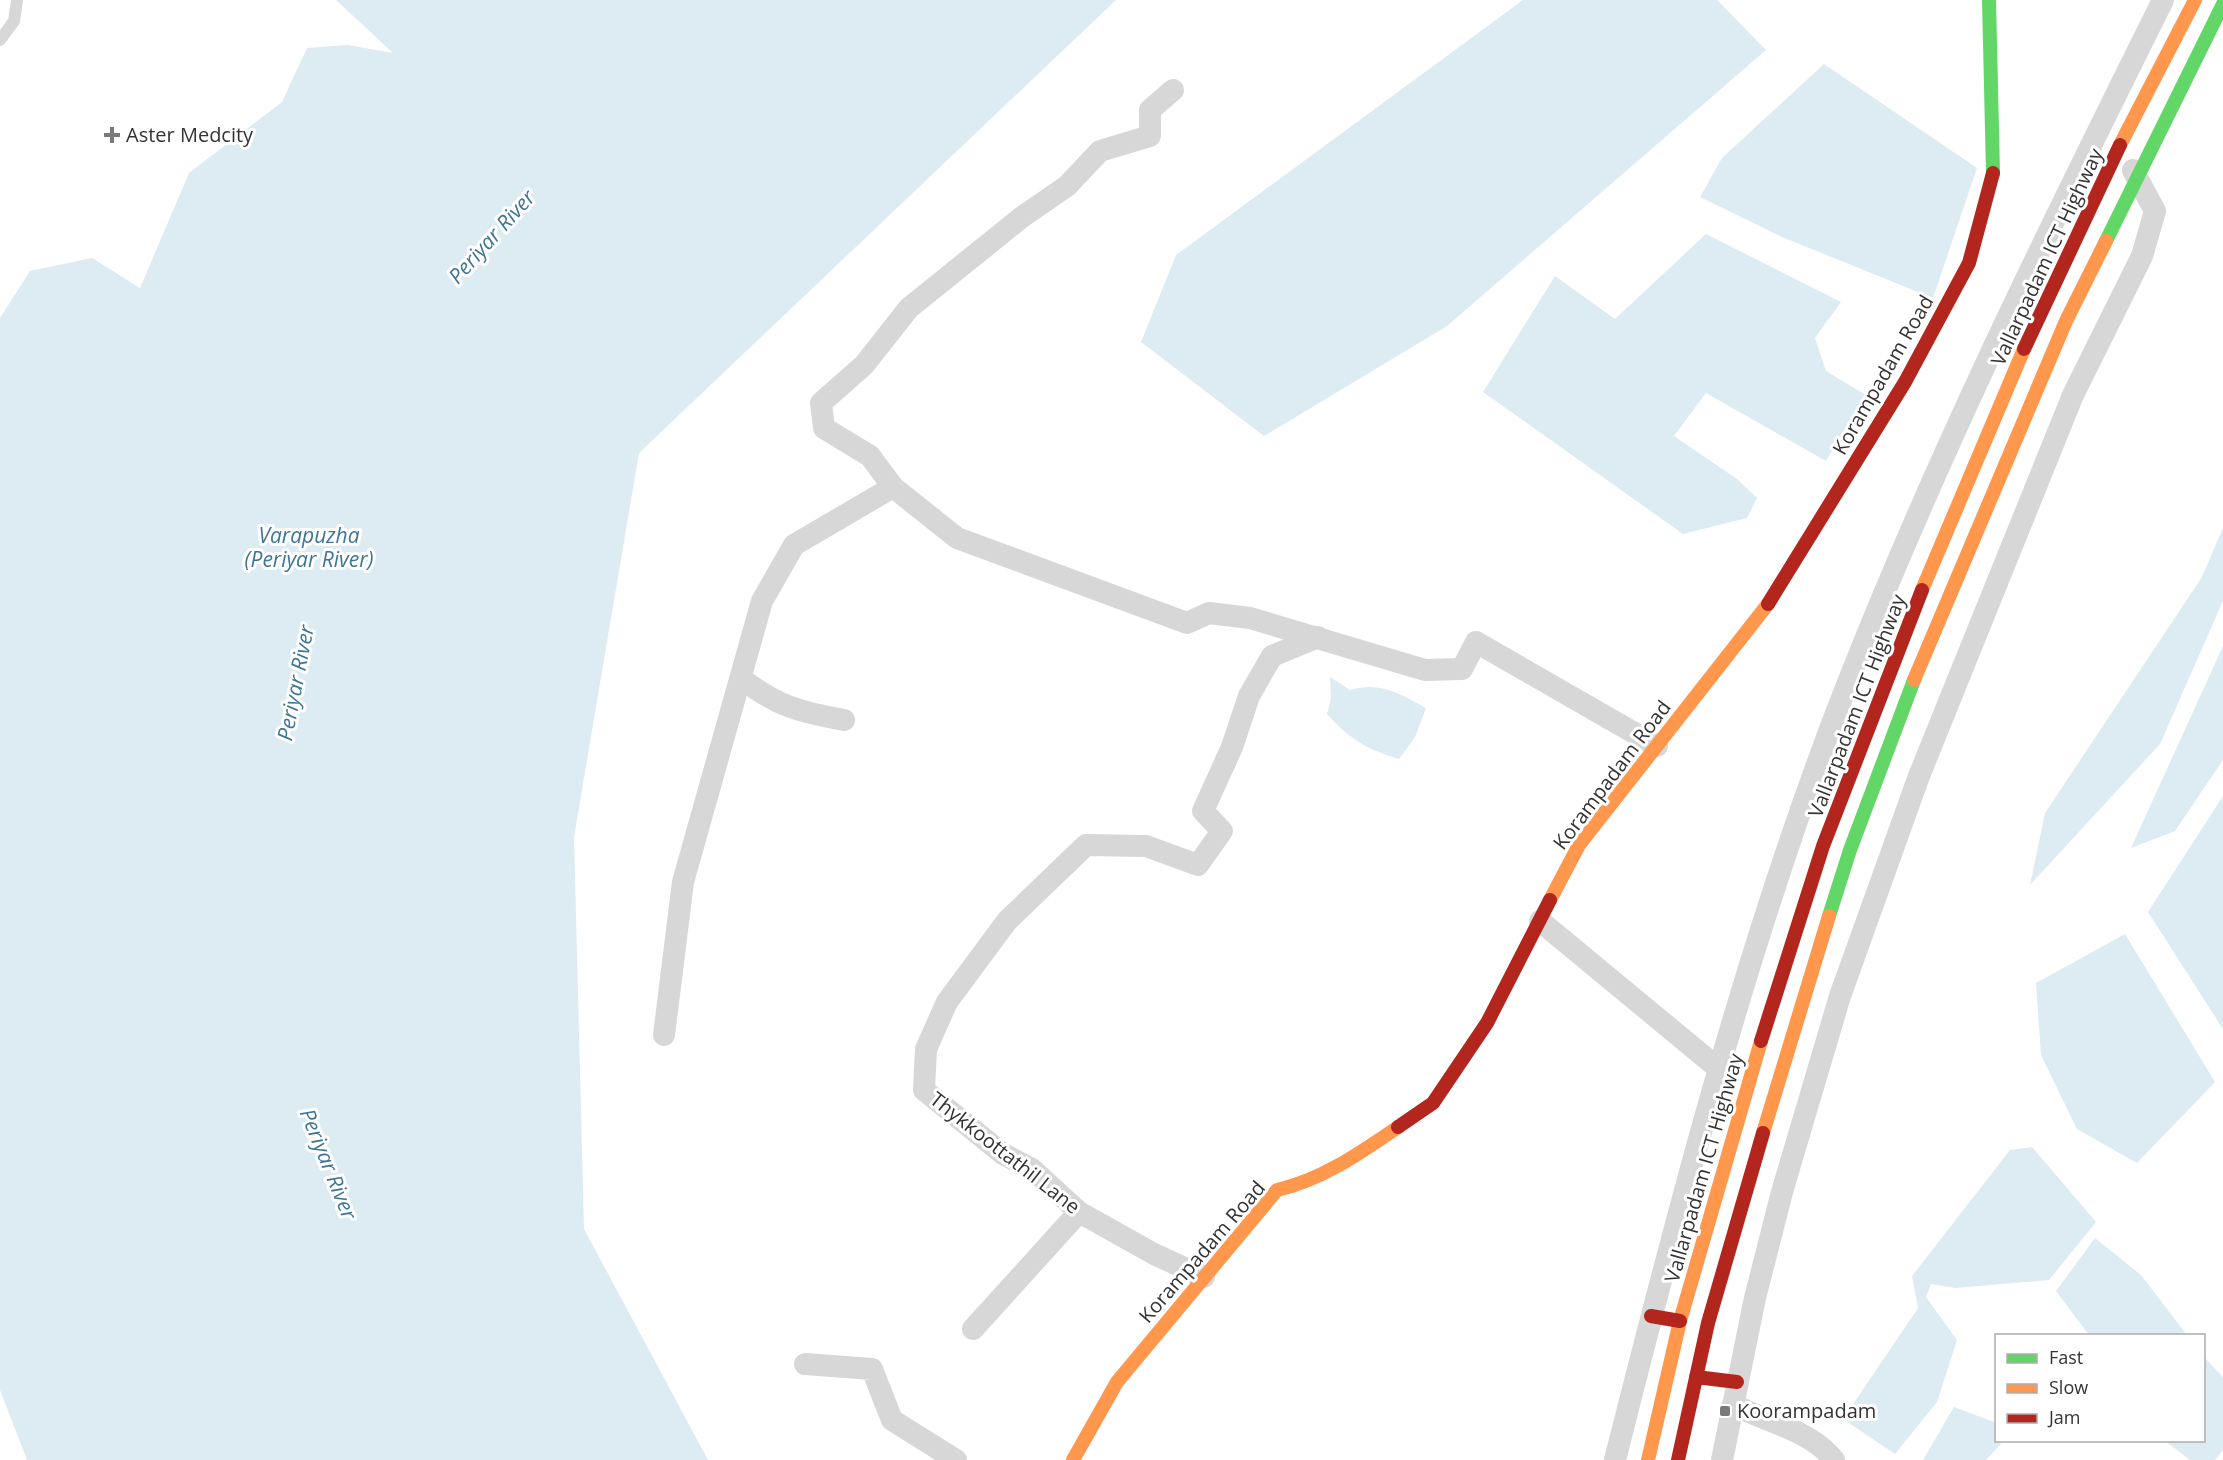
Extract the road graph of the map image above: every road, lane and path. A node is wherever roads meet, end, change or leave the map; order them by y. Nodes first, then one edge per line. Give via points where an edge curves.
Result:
1 (16, 0) edge
2 (1989, 0) edge
3 (2163, 0) edge
4 (2195, 0) edge
5 (2223, 4) edge
6 (0, 40) edge
7 (1173, 90) dead end
8 (2094, 140) junction
9 (893, 487) junction
10 (1318, 637) junction
11 (741, 678) junction
12 (844, 720) dead end
13 (1657, 746) junction
14 (1540, 921) junction
15 (664, 1035) dead end
16 (1719, 1068) junction
17 (1078, 1212) junction
18 (1204, 1277) junction
19 (1651, 1316) junction
20 (1680, 1321) junction
21 (973, 1329) dead end
22 (805, 1364) dead end
23 (1696, 1377) junction
24 (1735, 1393) junction
25 (956, 1460) edge
26 (1073, 1460) edge
27 (1615, 1460) edge
28 (1648, 1460) edge
29 (1678, 1460) edge
30 (1722, 1460) edge
31 (1834, 1460) edge

1 - 6 lane via 14,21
2 - 13 main road, Korampadam Road via 1993,172 1969,263 1905,382 1769,603
3 - 8 street
4 - 20 main road, Vallarpadam ICT Highway via 2096,194 2003,397 1887,676 1824,846 1770,1011
5 - 23 main road via 2066,321 1914,680 1850,850 1799,1008
7 - 9 street via 1150,110 1150,136 1100,152 1067,186 909,308 864,364 821,403 824,428 870,456
8 - 16 street via 1988,357 1906,539 1822,751 1751,956
8 - 24 street via 2132,168 2155,211 2142,256 2073,394 1919,776 1837,1007 1782,1192
9 - 10 street via 957,538 1187,623 1209,613 1250,618
9 - 11 street via 794,545 762,601
10 - 13 street via 1425,670 1462,669 1476,642
10 - 17 street, Thykkoottathil Lane via 1272,656 1249,696 1232,747 1203,811 1222,831 1198,865 1146,846 1086,845 1007,921 947,1002 926,1049 924,1090 1003,1154 1032,1169
11 - 12 street via 765,698 800,712
11 - 15 street via 682,882
13 - 14 main road, Korampadam Road via 1579,845
14 - 16 street
14 - 18 main road, Korampadam Road via 1487,1023 1433,1103 1351,1159 1300,1185 1277,1190
16 - 19 street
17 - 18 street, Thykkoottathil Lane
17 - 21 street
18 - 26 main road, Korampadam Road via 1117,1382
19 - 20 main road
19 - 27 street
20 - 28 main road, Vallarpadam ICT Highway
22 - 25 street via 873,1369 892,1420
23 - 24 main road
23 - 29 main road
24 - 30 street
24 - 31 street via 1753,1416 1787,1427 1827,1450

